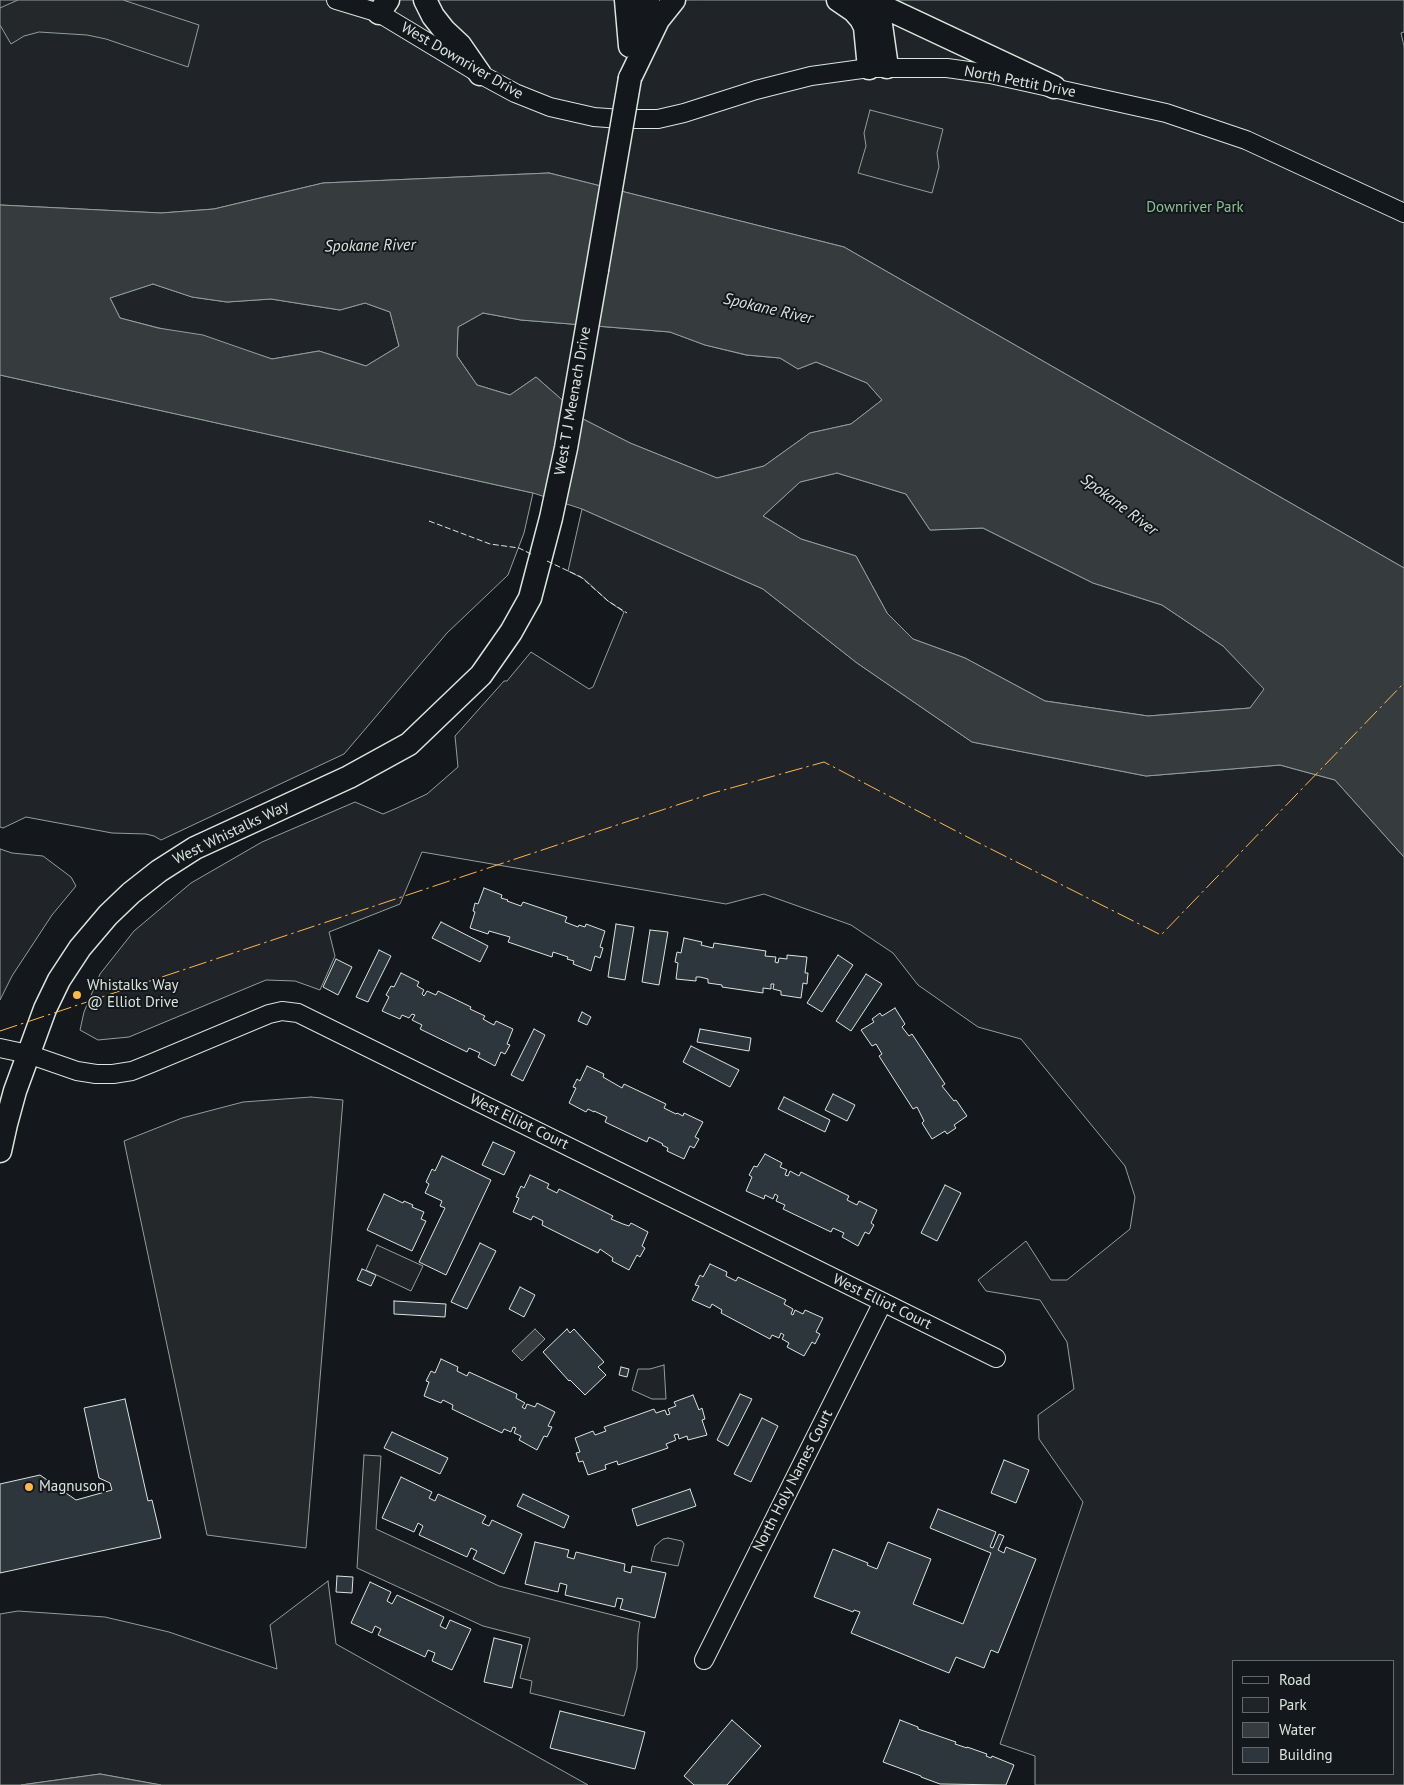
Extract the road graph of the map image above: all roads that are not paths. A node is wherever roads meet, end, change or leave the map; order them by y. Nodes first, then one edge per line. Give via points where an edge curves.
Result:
1 (336, 0) edge
2 (425, 0) edge
3 (626, 0) edge
4 (648, 0) edge
5 (674, 0) edge
6 (838, 0) edge
7 (868, 0) edge
8 (383, 6) edge
9 (878, 67) junction
10 (480, 74) junction
11 (630, 78) junction
12 (1054, 87) junction
13 (620, 119) joint
14 (1404, 213) edge
15 (456, 700) joint
16 (0, 1048) edge
17 (28, 1054) junction
18 (0, 1151) edge
19 (883, 1302) junction
20 (996, 1358) dead end
21 (704, 1660) dead end

1 - 8 street, West Downriver Drive
2 - 10 main road via 433,16 460,45
3 - 11 main road
4 - 11 main road
5 - 11 main road via 658,20
6 - 9 main road via 861,19
7 - 9 main road via 881,25
7 - 12 main road
8 - 10 street, West Downriver Drive
9 - 12 street, North Pettit Drive via 947,68
9 - 13 street, North Pettit Drive via 812,76 658,119
10 - 13 street, West Downriver Drive via 550,107
11 - 15 main road, West T J Meenach Drive, bridge via 566,448 530,598 481,674
12 - 14 street, North Pettit Drive via 1166,112 1246,140
15 - 17 main road, West Whistalks Way via 409,744 349,777 195,848 137,888 80,948 51,996
16 - 17 street, West Elliot Court
17 - 18 main road, West Whistalks Way
17 - 19 street, West Elliot Court via 86,1073 121,1073 152,1064 269,1014 298,1012
19 - 20 street, West Elliot Court
19 - 21 street, North Holy Names Court

